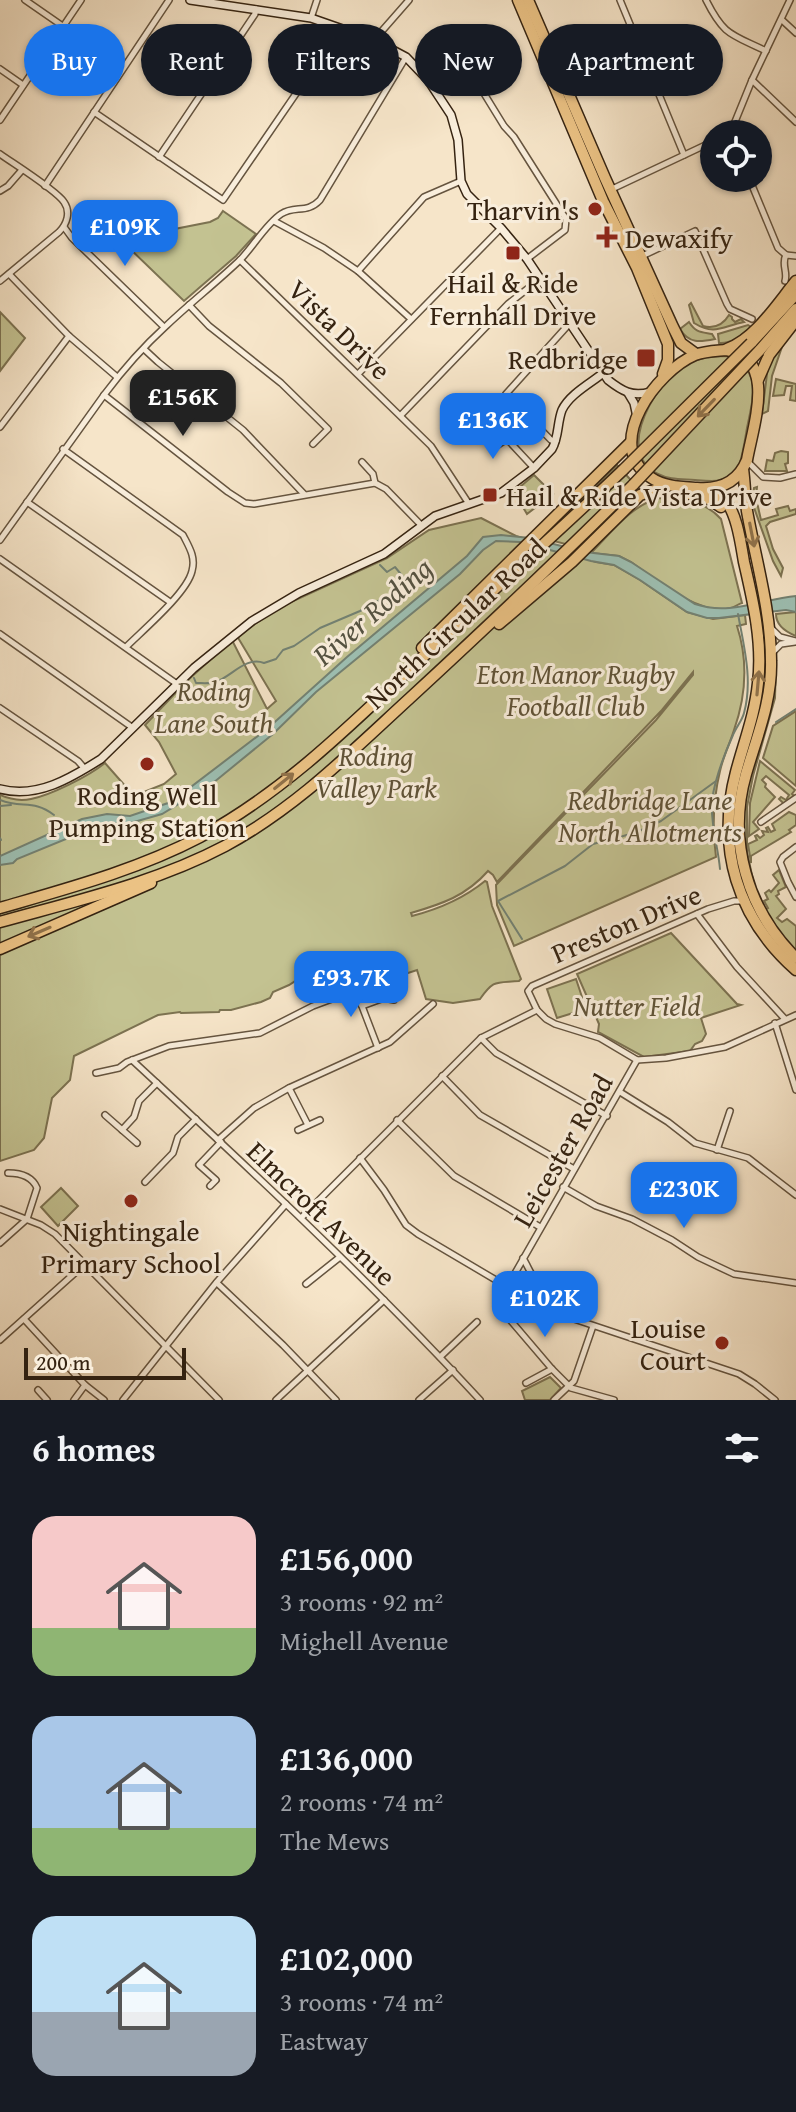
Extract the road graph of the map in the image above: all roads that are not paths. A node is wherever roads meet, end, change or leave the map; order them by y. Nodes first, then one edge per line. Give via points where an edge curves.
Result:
1 (25, 0) edge
2 (81, 0) edge
3 (169, 0) edge
4 (190, 0) edge
5 (317, 0) edge
6 (409, 0) edge
7 (521, 0) edge
8 (620, 0) edge
9 (706, 0) edge
10 (790, 0) edge
11 (224, 2) edge
12 (256, 8) junction
13 (311, 18) junction
14 (782, 20) junction
15 (60, 24) edge
16 (66, 24) edge
17 (331, 24) edge
18 (388, 24) edge
19 (796, 33) edge
20 (766, 51) junction
21 (399, 53) edge
22 (406, 57) junction
23 (415, 66) edge
24 (0, 69) edge
25 (752, 80) junction
26 (23, 85) joint
27 (294, 96) edge
28 (439, 96) edge
29 (486, 96) edge
30 (94, 112) junction
31 (0, 120) edge
32 (736, 120) edge
33 (796, 122) edge
34 (700, 148) edge
35 (0, 154) edge
36 (684, 155) junction
37 (159, 157) junction
38 (22, 170) junction
39 (461, 181) junction
40 (45, 186) junction
41 (610, 190) junction
42 (0, 191) edge
43 (755, 192) edge
44 (274, 221) junction
45 (64, 227) junction
46 (501, 228) junction
47 (641, 255) junction
48 (786, 255) junction
49 (796, 256) edge
50 (527, 259) junction
51 (240, 260) junction
52 (358, 271) junction
53 (9, 274) junction
54 (541, 278) junction
55 (0, 281) edge
56 (790, 281) edge
57 (796, 294) edge
58 (651, 300) junction
59 (189, 305) junction
60 (796, 309) edge
61 (411, 319) junction
62 (752, 319) dead end
63 (570, 323) junction
64 (794, 326) edge
65 (164, 327) junction
66 (69, 336) junction
67 (755, 347) junction
68 (144, 349) junction
69 (726, 350) junction
70 (696, 354) junction
71 (358, 374) junction
72 (602, 374) junction
73 (663, 376) junction
74 (117, 377) junction
75 (758, 380) junction
76 (650, 392) junction
77 (628, 393) junction
78 (104, 395) junction
79 (401, 415) junction
80 (637, 417) junction
81 (473, 425) dead end
82 (0, 427) edge
83 (556, 441) junction
84 (631, 442) junction
85 (313, 444) dead end
86 (63, 449) junction
87 (362, 462) dead end
88 (745, 465) junction
89 (534, 468) junction
90 (796, 474) edge
91 (375, 483) junction
92 (669, 486) junction
93 (709, 489) junction
94 (305, 495) junction
95 (26, 502) junction
96 (469, 504) junction
97 (618, 517) junction
98 (421, 525) junction
99 (0, 540) edge
100 (0, 559) edge
101 (750, 587) junction
102 (758, 601) junction
103 (170, 602) junction
104 (761, 618) junction
105 (0, 634) edge
106 (796, 642) edge
107 (126, 647) junction
108 (771, 656) junction
109 (444, 666) junction
110 (177, 684) junction
111 (385, 693) junction
112 (0, 708) edge
113 (133, 728) junction
114 (85, 769) junction
115 (0, 789) edge
116 (796, 798) edge
117 (761, 822) dead end
118 (796, 847) edge
119 (796, 897) edge
120 (98, 900) junction
121 (743, 901) junction
122 (0, 908) edge
123 (697, 914) junction
124 (0, 922) edge
125 (0, 949) edge
126 (794, 966) edge
127 (352, 980) dead end
128 (356, 990) junction
129 (394, 1000) dead end
130 (433, 1004) dead end
131 (362, 1006) junction
132 (537, 1010) junction
133 (796, 1015) edge
134 (784, 1018) junction
135 (775, 1023) junction
136 (481, 1038) junction
137 (378, 1048) junction
138 (132, 1060) junction
139 (637, 1060) junction
140 (96, 1073) dead end
141 (442, 1076) junction
142 (157, 1083) junction
143 (289, 1088) junction
144 (796, 1090) edge
145 (620, 1092) junction
146 (730, 1111) dead end
147 (105, 1115) dead end
148 (607, 1116) junction
149 (196, 1119) junction
150 (320, 1120) dead end
151 (397, 1120) junction
152 (308, 1125) junction
153 (122, 1130) junction
154 (298, 1130) dead end
155 (220, 1141) junction
156 (137, 1143) dead end
157 (717, 1150) junction
158 (360, 1158) junction
159 (574, 1169) junction
160 (8, 1173) dead end
161 (145, 1182) dead end
162 (210, 1186) dead end
163 (563, 1187) junction
164 (796, 1195) edge
165 (286, 1204) junction
166 (0, 1209) edge
167 (301, 1218) junction
168 (27, 1219) junction
169 (540, 1227) junction
170 (0, 1243) edge
171 (340, 1257) junction
172 (523, 1258) junction
173 (85, 1264) junction
174 (216, 1283) junction
175 (796, 1283) edge
176 (306, 1284) dead end
177 (507, 1286) junction
178 (384, 1300) junction
179 (24, 1319) junction
180 (477, 1322) dead end
181 (593, 1326) junction
182 (0, 1340) edge
183 (166, 1344) junction
184 (440, 1357) junction
185 (552, 1369) junction
186 (453, 1370) junction
187 (308, 1371) junction
188 (526, 1383) dead end
189 (85, 1385) junction
190 (569, 1386) junction
191 (38, 1390) dead end
192 (600, 1398) edge
193 (47, 1400) edge
194 (74, 1400) edge
195 (104, 1400) edge
196 (123, 1400) edge
197 (219, 1400) edge
198 (276, 1400) edge
199 (336, 1400) edge
200 (419, 1400) edge
201 (480, 1400) edge
202 (554, 1400) edge
203 (614, 1400) edge
204 (775, 1400) edge

1 - 15 street
2 - 16 street
3 - 30 street
4 - 11 street
5 - 13 street
6 - 18 street
7 - 41 highway
7 - 58 highway via 603,201
8 - 36 street
9 - 20 street via 728,33
10 - 14 street
11 - 12 street
12 - 13 street
12 - 37 street
13 - 17 street
14 - 19 street
14 - 20 street
20 - 25 street
21 - 22 street
22 - 23 street
22 - 44 street via 320,200
24 - 26 street
25 - 32 street
25 - 33 street
26 - 31 street
27 - 37 street via 223,200
28 - 39 street via 458,140
29 - 50 street via 566,219 565,230
30 - 37 street
30 - 40 street
34 - 36 street
35 - 38 street
36 - 41 street
38 - 40 street
38 - 42 street
39 - 46 street via 472,201
39 - 52 street via 424,197
40 - 45 street via 67,208
41 - 47 highway
43 - 48 street via 776,244
44 - 51 street
44 - 52 street
45 - 53 street
45 - 65 street
46 - 50 street
46 - 61 street
47 - 58 street via 638,261
47 - 62 street via 695,231 730,309
47 - 70 highway via 681,343
48 - 49 street
48 - 56 street via 783,262
50 - 54 street
51 - 59 street
51 - 71 street, Vista Drive
52 - 61 street
53 - 55 street
53 - 66 street
54 - 63 street
54 - 79 street via 508,304
56 - 69 highway via 749,335
57 - 67 highway, North Circular Road
58 - 73 highway via 668,344
59 - 65 street
59 - 85 street via 328,429
60 - 67 highway, North Circular Road
61 - 71 street
63 - 72 street
63 - 83 street via 506,394
64 - 75 highway via 769,355
65 - 68 street
66 - 74 street
66 - 82 street
67 -> 109 highway, North Circular Road, bridge via 634,484
67 - 111 highway, North Circular Road, bridge
68 - 74 street
68 - 94 street via 243,430
69 - 70 highway
69 - 75 highway via 747,359
70 - 73 highway
71 - 79 street, Vista Drive
72 - 77 street
72 - 83 street via 566,404
73 - 76 highway
74 - 78 street
75 - 88 highway
76 - 77 street
76 - 80 highway
77 - 80 street
78 - 86 street
78 - 94 street via 245,503
79 - 96 street, Vista Drive via 431,446
80 - 84 highway
81 - 89 street via 495,447 507,439
83 - 89 street
84 - 92 highway via 639,468
84 - 111 highway via 397,673
86 - 95 street
86 - 103 street via 183,535 193,553 192,571
87 - 91 street
88 - 90 street via 763,477
88 - 93 highway via 728,483
88 -> 102 highway
89 - 96 street via 501,493
91 - 94 street
91 - 98 street
92 - 93 highway
92 - 97 highway via 640,495
93 - 101 highway via 730,509
95 - 99 street
95 - 103 street
96 - 98 street
97 - 101 highway via 655,493 712,499 726,513 740,570
97 - 109 highway via 536,594
98 - 110 street via 384,554 261,615
100 - 107 street
101 - 102 highway
102 - 104 highway
103 - 107 street
104 - 106 street via 777,635
104 - 108 highway
121 -> 104 highway via 731,855 730,810 756,699
105 - 113 street
106 - 108 street via 779,645
107 - 110 street
108 - 126 highway via 763,720 743,790 740,843 758,907
109 - 120 highway, North Circular Road via 312,788 251,830
110 - 113 street
122 -> 111 highway, North Circular Road via 175,850 227,822 287,779
112 - 114 street
113 - 114 street
114 - 115 street via 36,791
116 - 117 street
118 - 119 street via 780,862
120 - 124 highway
120 -> 125 highway via 79,916
121 - 123 street, Preston Drive
121 - 126 highway via 766,940
123 - 132 street, Preston Drive via 538,983 528,991
123 - 134 street
127 - 128 street
128 - 131 street
128 - 138 street via 260,1033 178,1045
129 - 131 street
130 - 137 street
131 - 137 street
132 - 136 street
132 - 139 street via 555,1024 600,1038
133 - 134 street
134 - 135 street
135 - 139 street via 725,1047
135 - 144 street
136 - 141 street
136 - 148 street via 496,1053
137 - 143 street
138 - 140 street
138 - 142 street, Elmcroft Avenue
139 - 145 street, Leicester Road
141 - 151 street
141 - 159 street via 480,1115
142 - 149 street, Elmcroft Avenue
142 - 153 street
143 - 152 street
143 - 155 street via 254,1108
145 - 148 street, Leicester Road
145 - 157 street via 695,1143
146 - 157 street
147 - 153 street
148 - 159 street, Leicester Road
149 - 155 street, Elmcroft Avenue
149 - 161 street
150 - 152 street
151 - 158 street
151 - 169 street via 454,1176
152 - 154 street
153 - 156 street
155 - 162 street via 199,1165 216,1180
155 - 165 street, Elmcroft Avenue
157 - 164 street via 748,1158
158 - 167 street
158 - 177 street via 406,1225
159 - 163 street, Leicester Road
160 - 168 street via 22,1173 35,1182
163 - 169 street, Leicester Road
163 - 175 street via 734,1274
165 - 167 street, Elmcroft Avenue
165 - 174 street
166 - 168 street
167 - 171 street, Elmcroft Avenue
168 - 170 street
168 - 173 street via 55,1234
169 - 172 street, Leicester Road
171 - 176 street
171 - 178 street, Elmcroft Avenue
172 - 177 street, Leicester Road
172 - 181 street via 553,1308
173 - 179 street
173 - 183 street
174 - 183 street
174 - 187 street
177 - 185 street, Leicester Road via 498,1303
178 - 184 street, Elmcroft Avenue
178 - 187 street
179 - 182 street
179 - 189 street
180 - 184 street
181 - 190 street
181 - 204 street via 739,1374
183 - 196 street
183 - 197 street
184 - 186 street, Elmcroft Avenue
185 - 188 street
185 - 190 street
186 - 200 street
186 - 201 street, Elmcroft Avenue
187 - 198 street
187 - 199 street
189 - 194 street
189 - 195 street
190 - 192 street
190 - 202 street
191 - 193 street
192 - 203 street

